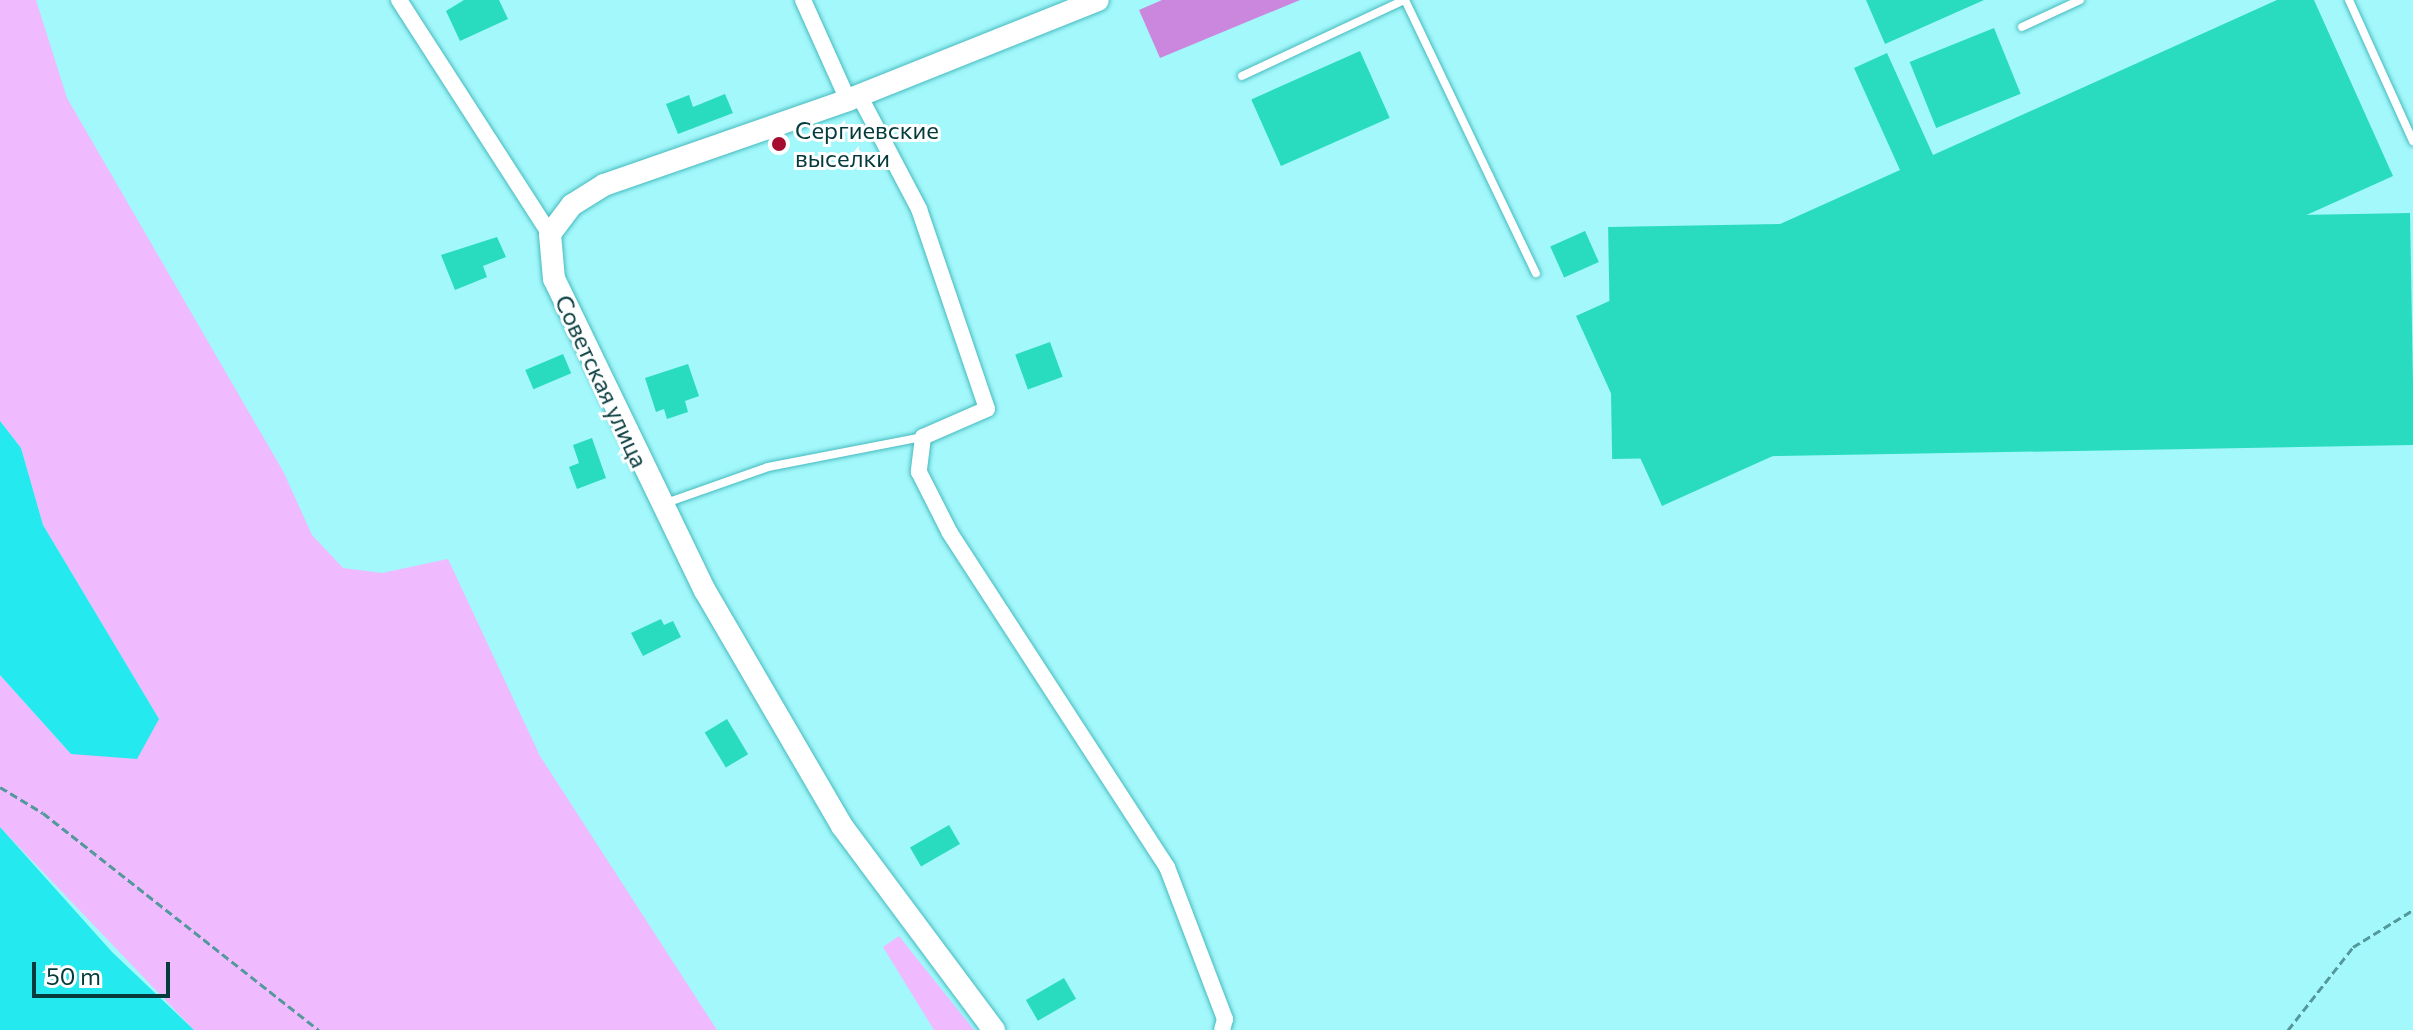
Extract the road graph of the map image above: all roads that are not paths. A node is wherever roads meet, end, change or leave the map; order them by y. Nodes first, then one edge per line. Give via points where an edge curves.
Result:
1 (399, 0) edge
2 (803, 0) edge
3 (1096, 0) edge
4 (1404, 0) edge
5 (2080, 0) edge
6 (2349, 0) edge
7 (2022, 27) dead end
8 (1242, 76) dead end
9 (854, 98) junction
10 (2413, 141) edge
11 (550, 234) junction
12 (1536, 273) dead end
13 (923, 437) junction
14 (662, 505) junction
15 (994, 1030) edge
16 (1222, 1030) edge

1 - 11 street
2 - 9 street
3 - 9 street
4 - 8 lane
4 - 12 lane
5 - 7 lane
6 - 10 lane
9 - 11 street via 604,185 572,205
9 - 13 street via 919,209 987,409
11 - 14 street, Советская улица via 554,279
13 - 14 lane via 768,467
13 - 16 street via 919,472 950,533 1167,867 1225,1019
14 - 15 street, Советская улица via 842,826

